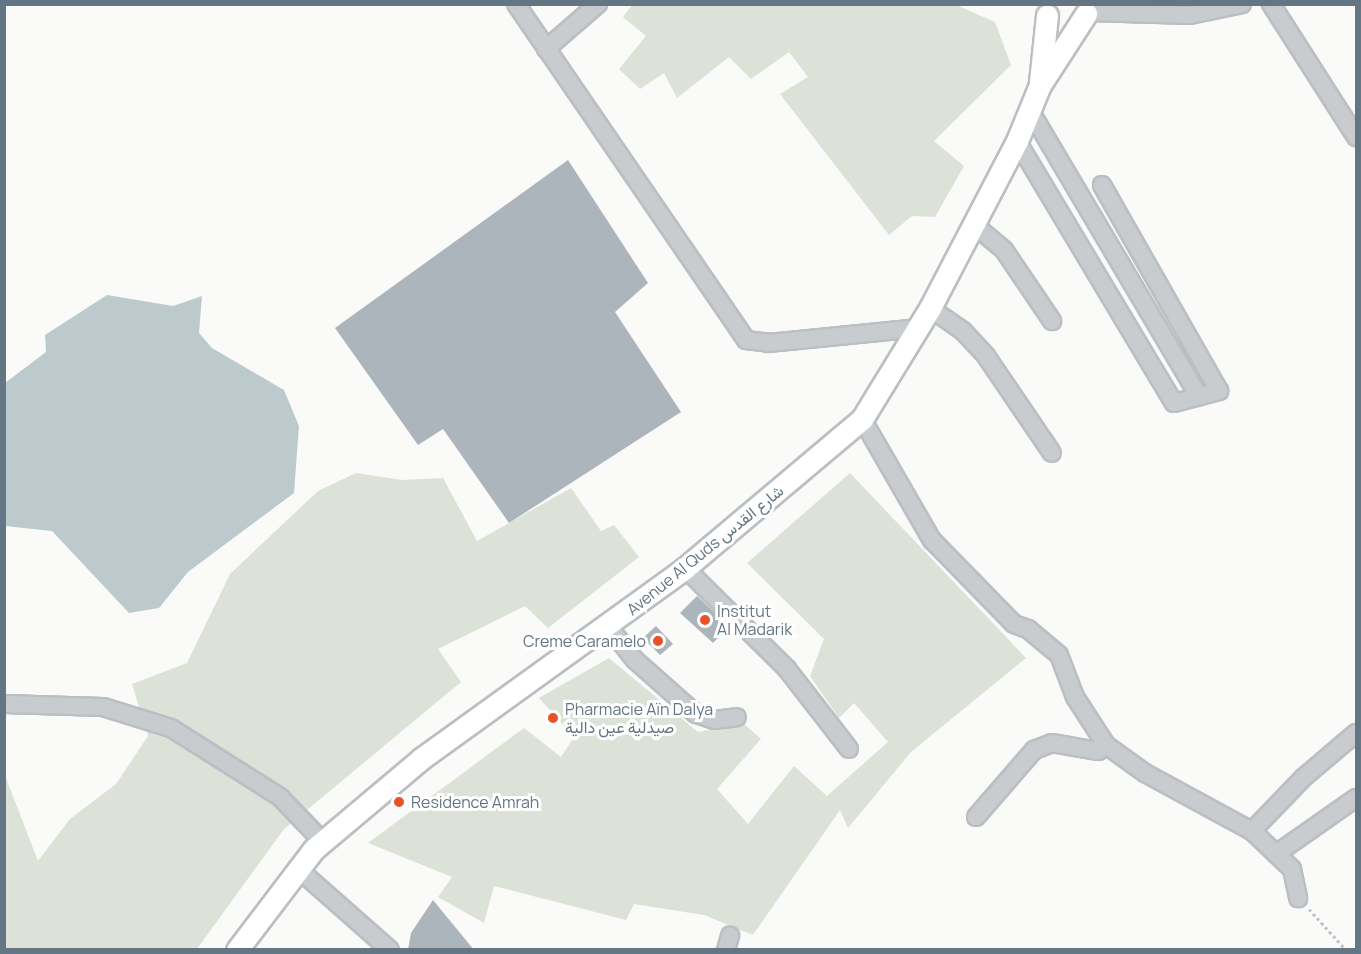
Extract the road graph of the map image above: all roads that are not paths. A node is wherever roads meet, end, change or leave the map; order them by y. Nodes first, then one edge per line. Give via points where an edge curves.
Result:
1 (516, 4) edge
2 (598, 4) edge
3 (1161, 4) edge
4 (1242, 4) edge
5 (1271, 4) edge
6 (1042, 10) edge
7 (1089, 10) edge
8 (1190, 15) junction
9 (546, 49) junction
10 (1040, 85) junction
11 (1029, 109) junction
12 (1356, 137) edge
13 (1017, 141) junction
14 (1102, 185) dead end
15 (973, 224) junction
16 (930, 308) junction
17 (1052, 321) dead end
18 (919, 328) junction
19 (1199, 396) junction
20 (862, 419) junction
21 (1052, 453) dead end
22 (685, 568) junction
23 (608, 626) junction
24 (4, 704) edge
25 (737, 717) dead end
26 (1356, 733) edge
27 (1106, 745) junction
28 (849, 749) dead end
29 (1356, 798) edge
30 (976, 817) dead end
31 (1252, 831) junction
32 (323, 842) junction
33 (1276, 854) junction
34 (297, 868) junction
35 (1298, 898) road end
36 (237, 950) edge
37 (390, 950) edge

1 - 9 street
2 - 9 street
3 - 8 street
4 - 8 street
5 - 12 street
6 - 7 main road via 1059,21 1073,20
6 - 10 main road, Avenue Al Quds شارع القدس
7 - 8 street
7 - 10 main road, Avenue Al Quds شارع القدس
9 - 18 street via 746,340 769,343
10 - 11 main road, Avenue Al Quds شارع القدس
11 - 13 main road, Avenue Al Quds شارع القدس
11 - 19 street
13 - 15 main road, Avenue Al Quds شارع القدس
13 - 19 street via 1174,403
14 - 19 street via 1219,391
15 - 16 main road, Avenue Al Quds شارع القدس
15 - 17 street via 1004,250
16 - 18 main road, Avenue Al Quds شارع القدس
16 - 21 street via 963,331 986,356
18 - 20 main road, Avenue Al Quds شارع القدس
20 - 22 main road, Avenue Al Quds شارع القدس
20 - 27 street via 933,540 1014,624 1028,629 1059,655 1076,697
22 - 23 main road, Avenue Al Quds شارع القدس
22 - 28 street via 794,676
23 - 25 street via 636,660 696,714 714,720
23 - 32 main road, Avenue Al Quds شارع القدس via 422,758
24 - 32 street via 103,707 171,728 280,797
26 - 31 street via 1303,778
27 - 30 street via 1098,751 1052,743 1034,750
27 - 31 street via 1145,773
29 - 33 street
31 - 33 street
32 - 34 main road, Avenue Al Quds شارع القدس
33 - 35 street via 1292,868
34 - 36 main road, Avenue Al Quds شارع القدس
34 - 37 street

